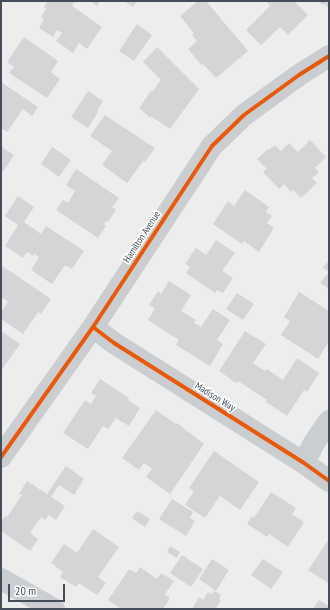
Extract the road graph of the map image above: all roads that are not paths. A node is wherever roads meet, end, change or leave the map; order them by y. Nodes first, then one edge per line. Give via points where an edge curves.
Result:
1 (329, 56) edge
2 (92, 327) junction
3 (329, 421) edge
4 (1, 457) edge
5 (304, 463) junction
6 (329, 481) edge
7 (1, 579) edge
8 (54, 609) edge

1 - 2 street, Hamilton Avenue via 298,75 244,115 212,146
2 - 4 street, Hamilton Avenue
2 - 5 street, Madison Way
3 - 5 street
5 - 6 street, Madison Way
7 - 8 street

